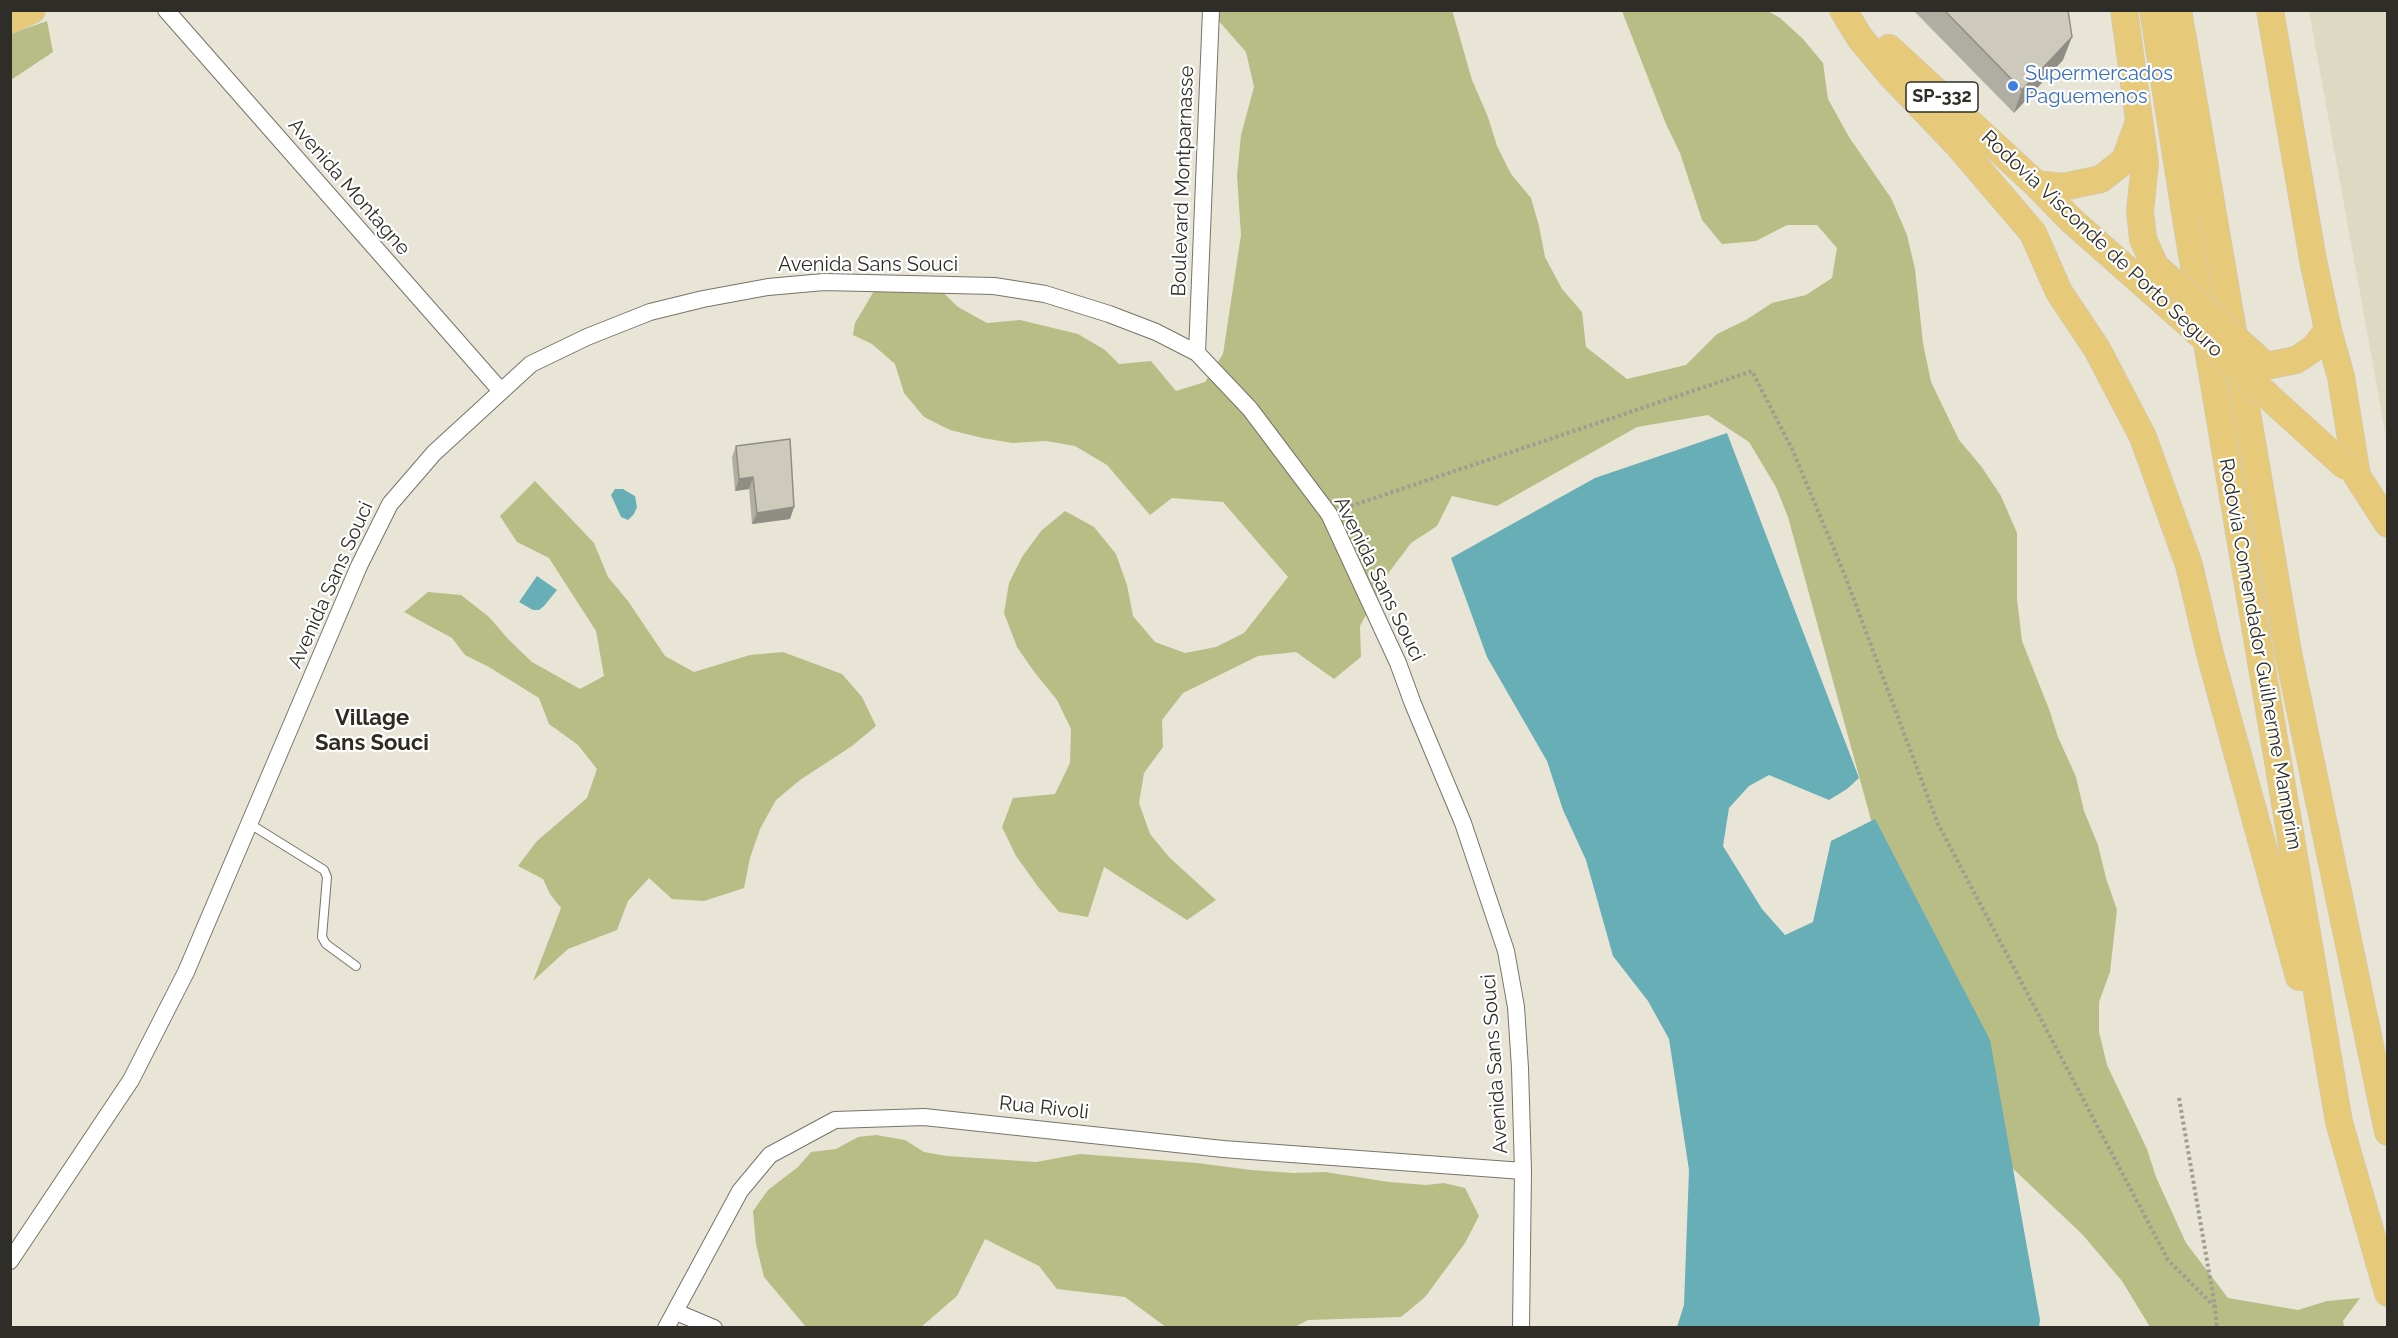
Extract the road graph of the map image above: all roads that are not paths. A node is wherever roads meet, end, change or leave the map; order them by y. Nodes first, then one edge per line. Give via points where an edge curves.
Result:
1 (32, 10) edge
2 (166, 10) edge
3 (1211, 10) edge
4 (1842, 10) edge
5 (1848, 10) edge
6 (2124, 10) edge
7 (2153, 10) edge
8 (2178, 10) edge
9 (2270, 10) edge
10 (10, 20) edge
11 (2140, 117) junction
12 (2036, 184) junction
13 (2328, 330) junction
14 (1197, 353) junction
15 (501, 392) junction
16 (2351, 471) junction
17 (2388, 495) edge
18 (2388, 524) edge
19 (250, 824) junction
20 (356, 966) dead end
21 (2339, 1122) junction
22 (2388, 1132) edge
23 (1524, 1171) junction
24 (10, 1261) edge
25 (2388, 1293) edge
26 (676, 1312) junction
27 (666, 1328) edge
28 (714, 1328) edge
29 (1521, 1328) edge

1 - 10 main road
2 - 15 street, Avenida Montagne
3 - 14 street, Boulevard Montparnasse
4 - 21 main road via 1890,74 2033,232 2059,292 2097,350 2143,437 2189,565
5 - 12 main road, Rodovia Visconde de Porto Seguro / SP-332
6 - 11 main road
7 - 21 main road, Rodovia Comendador Guilherme Mamprim
8 - 22 main road, Rodovia Comendador Guilherme Mamprim via 2288,652
9 - 13 main road
11 - 12 main road via 2126,160 2102,179 2063,187
11 - 13 main road, bridge via 2145,163 2140,211 2143,238 2155,266 2266,366 2296,360 2315,347
12 - 16 main road, Rodovia Visconde de Porto Seguro / SP-332, bridge via 2071,220
13 - 16 main road via 2341,377
14 - 15 street, Avenida Sans Souci via 1156,332 1045,294 994,286 824,282 703,298 650,312 531,364
14 - 23 street, Avenida Sans Souci via 1250,409 1329,514 1398,663 1462,823 1506,951 1516,1007
15 - 19 street, Avenida Sans Souci via 434,453 390,504 359,566
16 - 17 main road, Rodovia Visconde de Porto Seguro / SP-332
16 - 18 main road, Rodovia Visconde de Porto Seguro / SP-332
19 - 20 lane via 324,870 327,877 322,937
19 - 24 street, Avenida Sans Souci via 186,972 131,1080
21 - 25 main road, Rodovia Comendador Guilherme Mamprim
23 - 26 street, Rua Rivoli via 1223,1149 924,1117 835,1120 770,1155 740,1191
23 - 29 street, Avenida Sans Souci
26 - 27 street, Rua Rivoli
26 - 28 street

